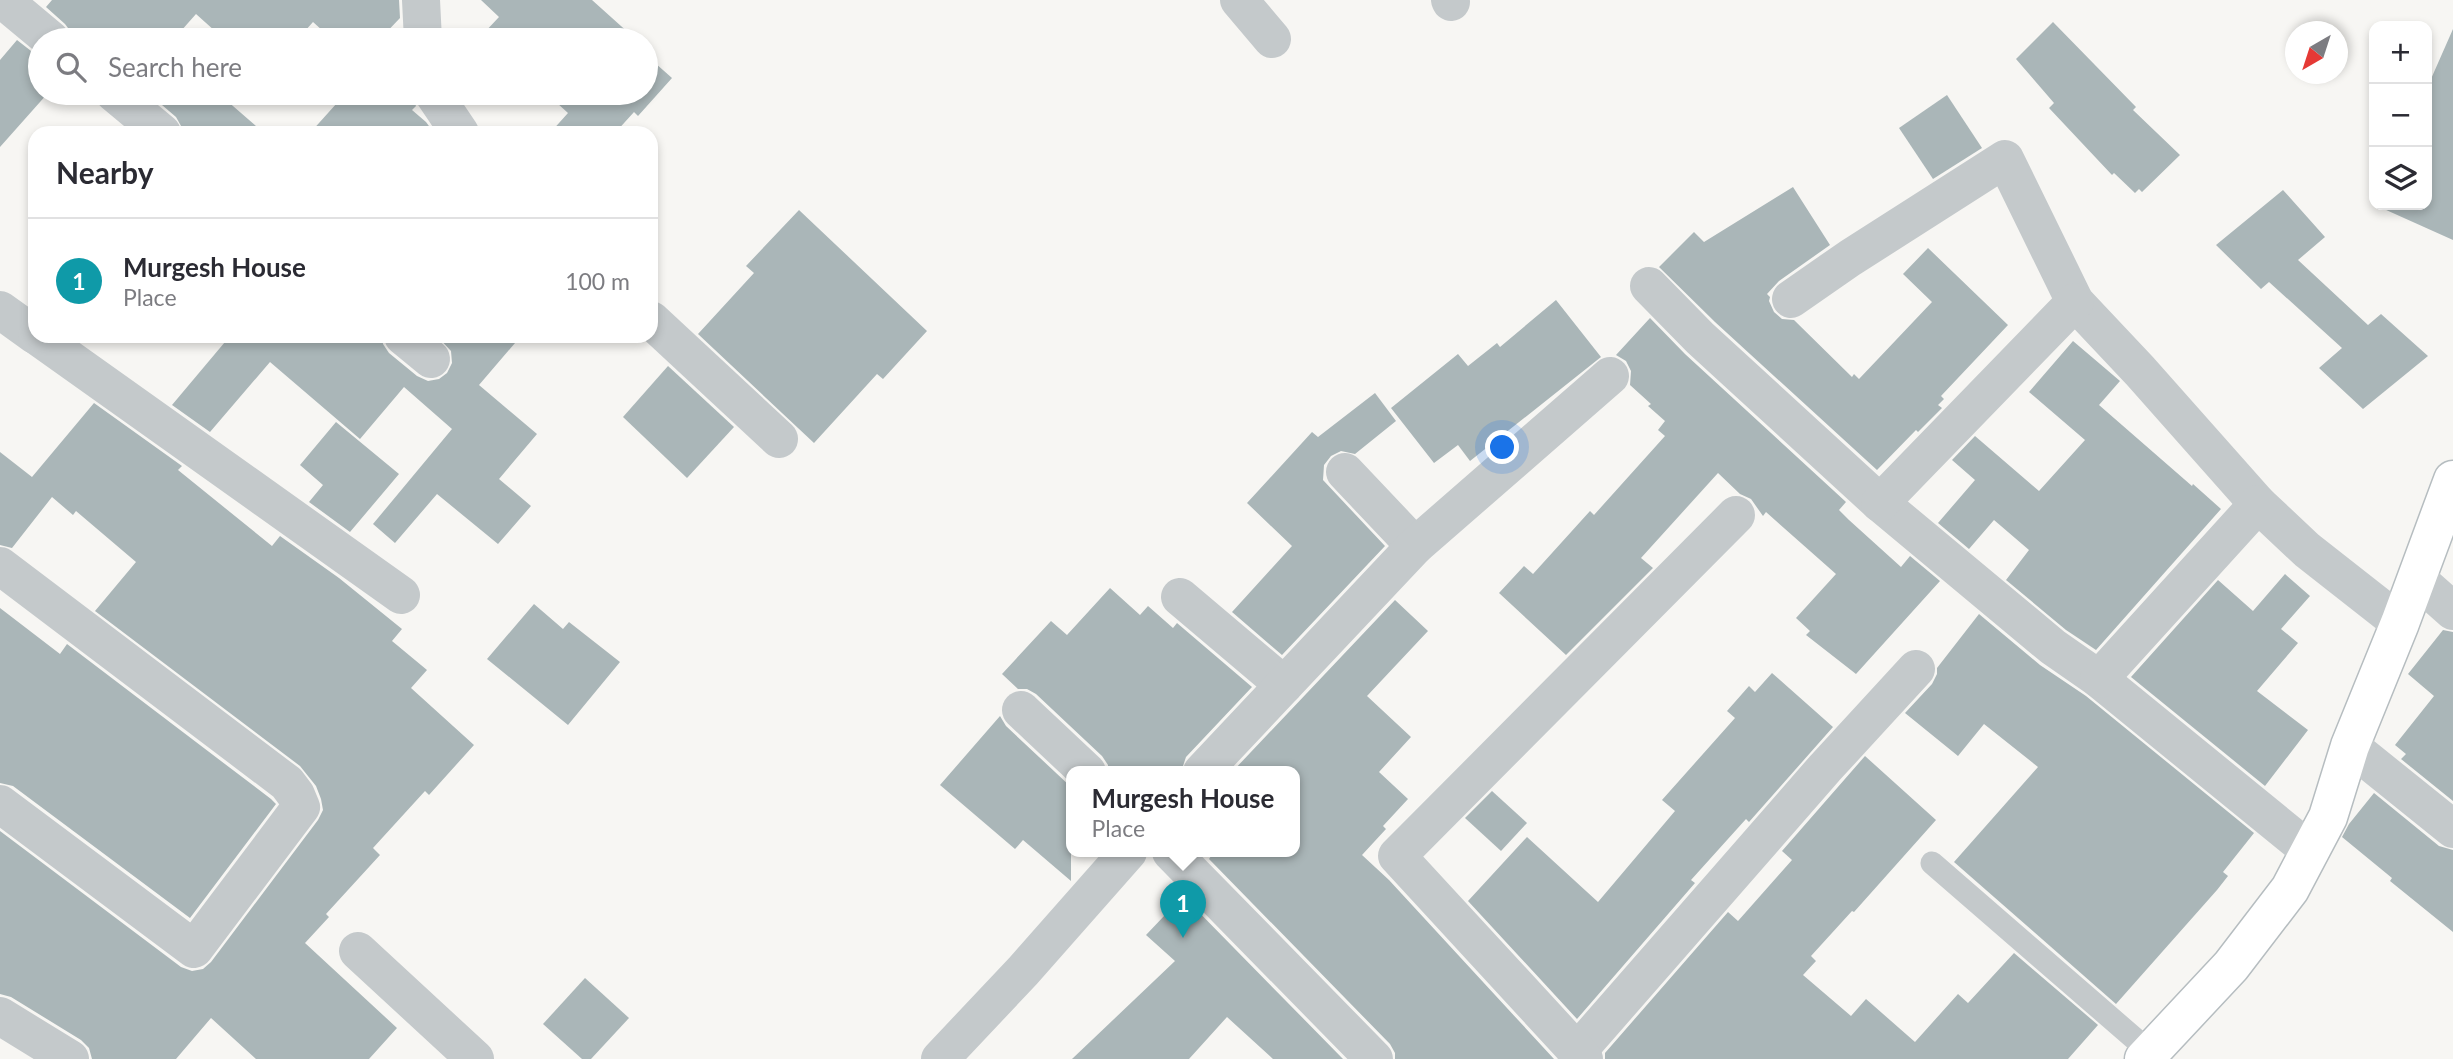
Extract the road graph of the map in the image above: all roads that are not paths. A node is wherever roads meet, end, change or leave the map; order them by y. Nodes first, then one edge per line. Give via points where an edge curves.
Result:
1 (4, 0) edge
2 (421, 0) edge
3 (1239, 0) edge
4 (37, 28) edge
5 (422, 28) edge
6 (1272, 38) dead end
7 (128, 105) edge
8 (441, 105) edge
9 (154, 126) edge
10 (455, 126) edge
11 (1649, 286) dead end
12 (1791, 299) dead end
13 (2075, 302) junction
14 (0, 310) edge
15 (658, 327) edge
16 (28, 329) edge
17 (47, 343) edge
18 (1610, 376) dead end
19 (779, 439) dead end
20 (1345, 472) dead end
21 (2453, 480) edge
22 (1880, 503) junction
23 (2258, 504) junction
24 (1736, 515) dead end
25 (1415, 546) junction
26 (0, 566) edge
27 (2417, 579) junction
28 (401, 595) dead end
29 (1180, 597) dead end
30 (2453, 611) edge
31 (2400, 623) junction
32 (1916, 669) dead end
33 (2099, 680) junction
34 (1284, 685) junction
35 (1021, 710) dead end
36 (2350, 746) junction
37 (1081, 766) edge
38 (1208, 766) edge
39 (0, 804) edge
40 (2453, 829) edge
41 (2310, 851) junction
42 (1124, 857) edge
43 (1176, 857) edge
44 (1932, 863) dead end
45 (358, 951) dead end
46 (0, 1016) edge
47 (1580, 1056) edge
48 (2147, 1056) edge
49 (70, 1059) edge
50 (475, 1059) edge
51 (940, 1059) edge
52 (1374, 1059) edge

1 - 4 street
2 - 5 street
3 - 6 street
7 - 9 street
8 - 10 street
11 - 22 street
12 - 13 street via 2005,159
13 - 22 street
13 - 23 street
14 - 16 street
15 - 19 street
17 - 28 street
18 - 25 street
20 - 25 street
21 - 27 street
22 - 33 street
23 - 31 street via 2307,550
23 - 33 street
24 - 47 street via 1397,856
25 - 34 street
26 - 39 street via 287,783 301,807 194,949
27 - 30 street
27 - 31 street
29 - 34 street
31 - 36 street
32 - 47 street via 1825,768
33 - 41 street
34 - 38 street
35 - 37 street
36 - 40 street
36 - 41 street via 2328,817
41 - 48 street via 2290,889 2231,966
42 - 51 street
43 - 52 street
44 - 48 lane
45 - 50 street
46 - 49 street

